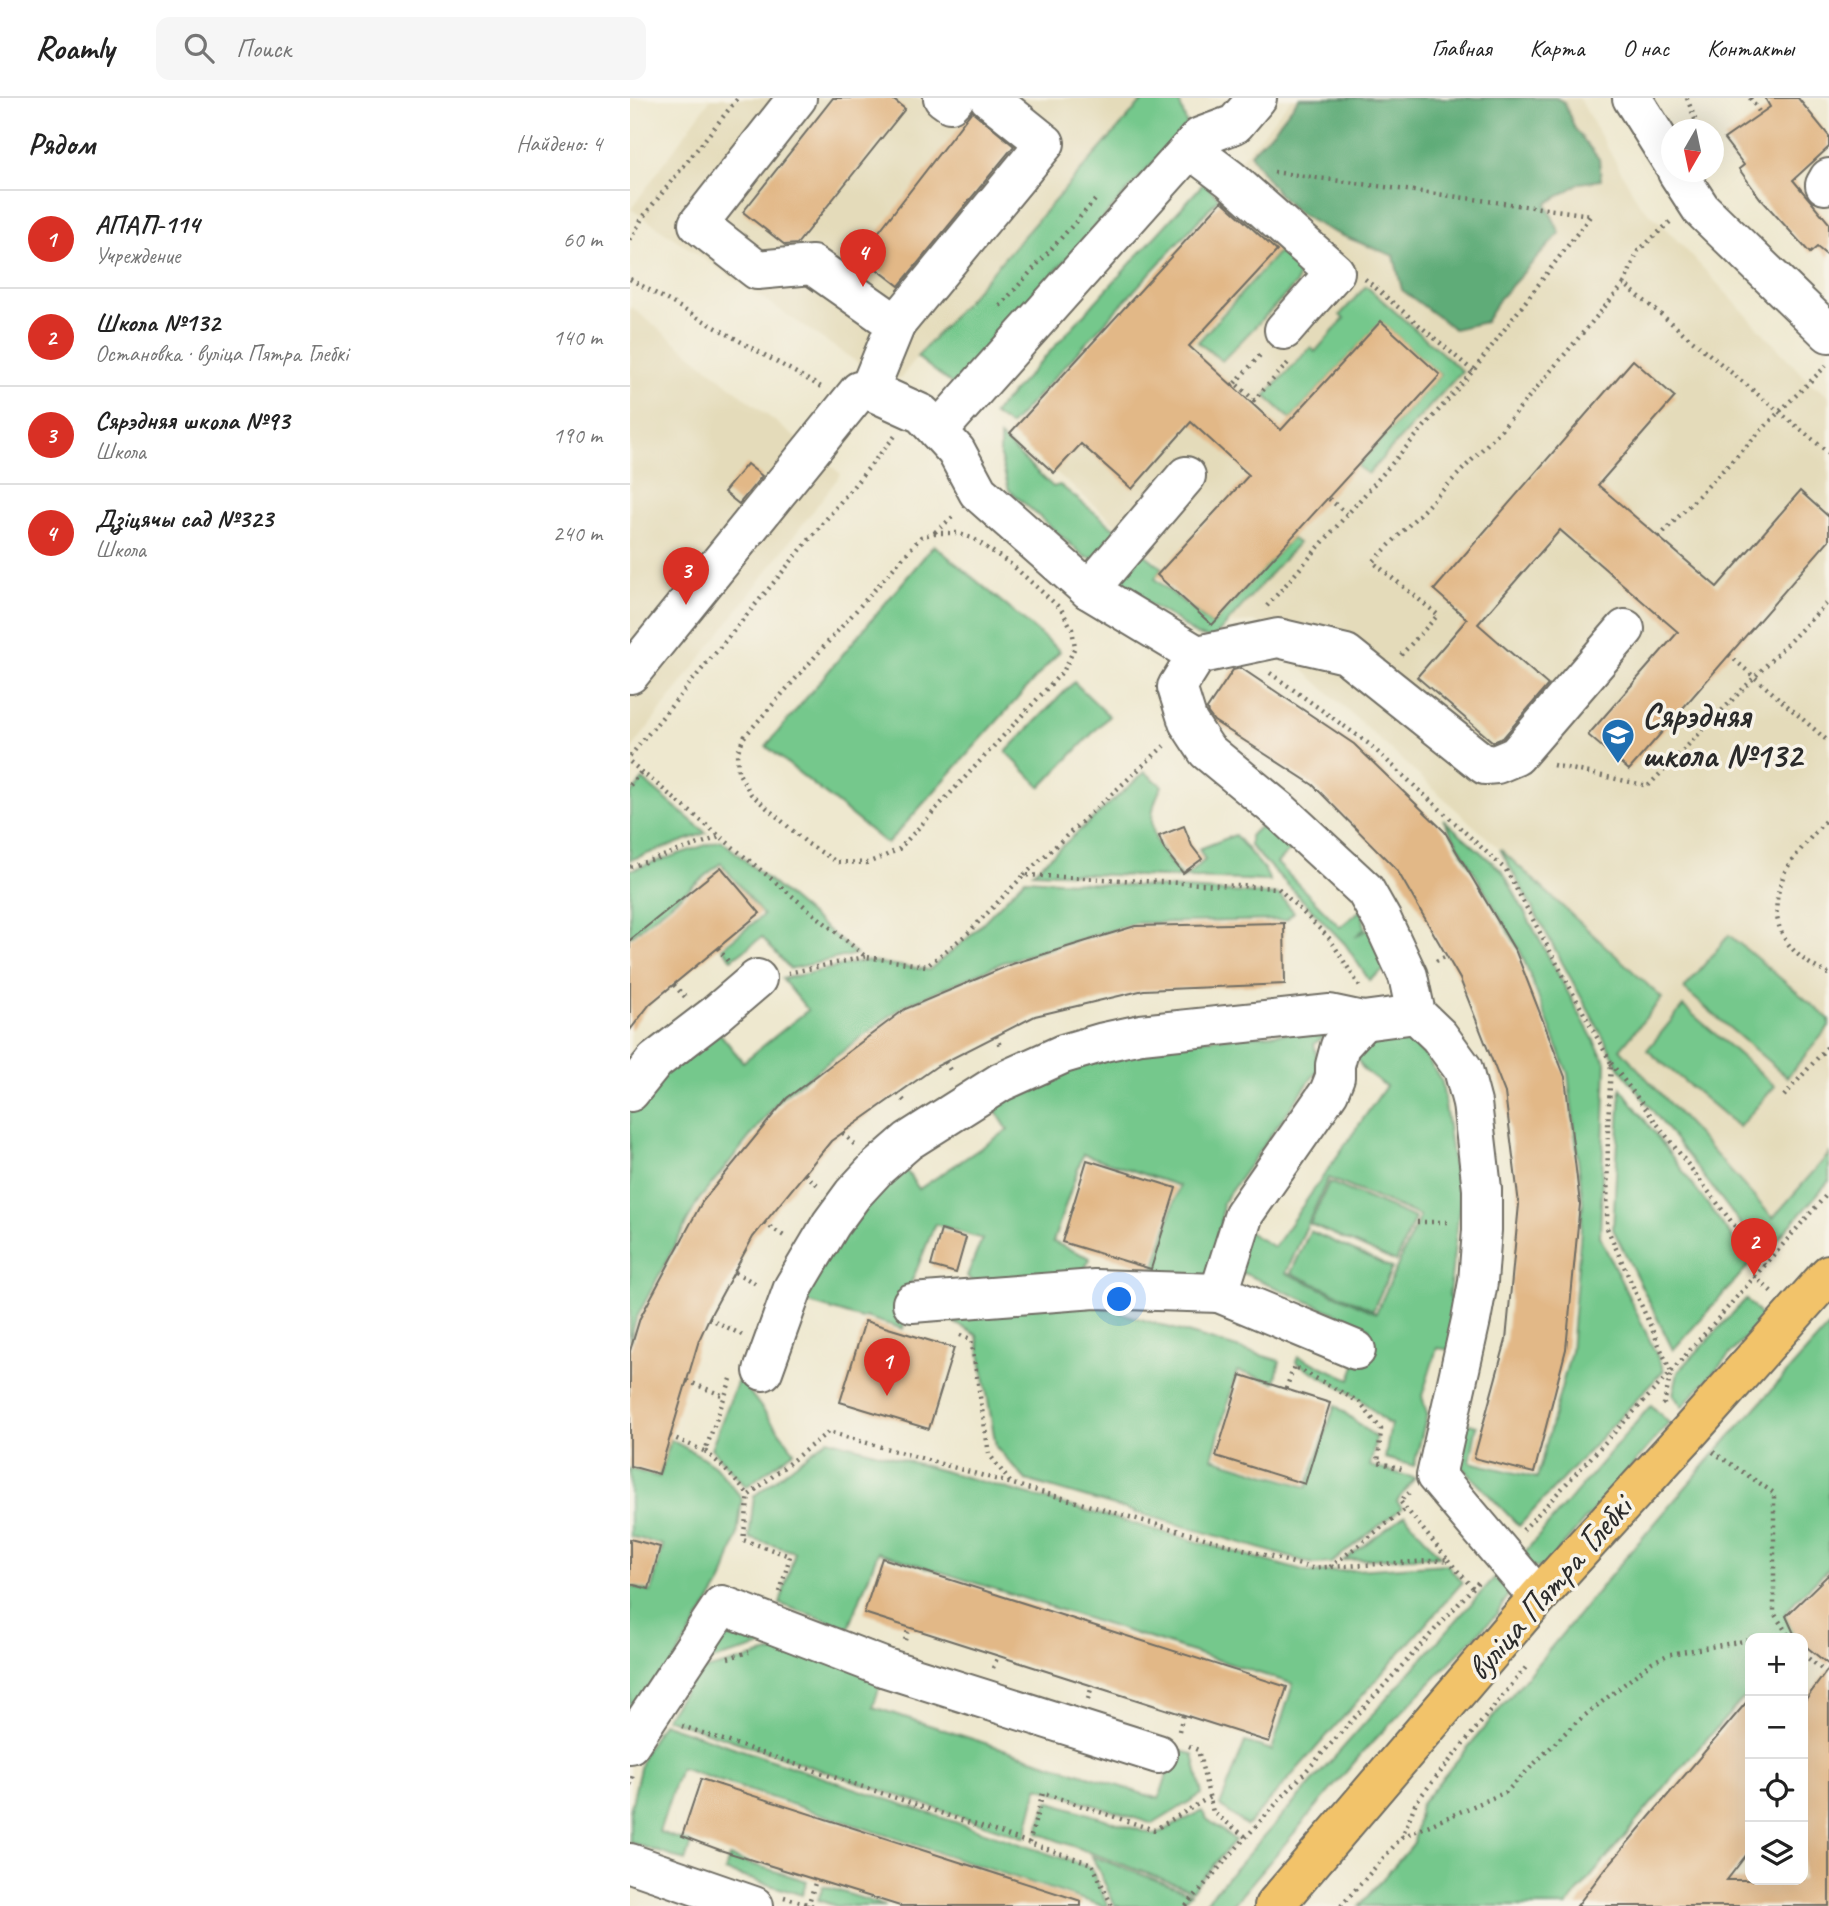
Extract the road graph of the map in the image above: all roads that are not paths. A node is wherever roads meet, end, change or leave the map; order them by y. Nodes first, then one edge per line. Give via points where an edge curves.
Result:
1 (797, 98) edge
2 (943, 98) edge
3 (955, 98) edge
4 (989, 98) edge
5 (1257, 98) edge
6 (1632, 98) edge
7 (1661, 146) edge
8 (1190, 149) junction
9 (1683, 182) edge
10 (897, 324) junction
11 (1284, 330) dead end
12 (1829, 332) edge
13 (861, 394) junction
14 (939, 431) junction
15 (1185, 477) dead end
16 (1089, 590) junction
17 (1625, 628) dead end
18 (1214, 651) junction
19 (630, 674) edge
20 (745, 973) road end
21 (1363, 1006) junction
22 (1416, 1014) junction
23 (630, 1091) edge
24 (1829, 1274) edge
25 (1219, 1293) junction
26 (912, 1303) dead end
27 (1356, 1350) dead end
28 (748, 1372) road end
29 (1538, 1597) junction
30 (633, 1754) edge
31 (1158, 1754) dead end
32 (630, 1863) edge
33 (754, 1906) edge
34 (1274, 1906) edge

1 - 10 lane via 698,224 757,270 813,264
2 - 3 lane via 950,103
4 - 10 lane via 1045,143
5 - 8 lane via 1235,124 1200,137
6 - 7 lane
8 - 11 lane via 1335,272
8 - 14 lane
9 - 12 lane via 1701,209
10 - 13 lane
13 - 14 lane via 922,414
13 - 19 lane
14 - 16 lane via 956,451 978,492
15 - 16 lane
16 - 18 lane
17 - 18 lane via 1516,756 1485,765 1346,654 1278,638
18 - 22 lane via 1177,687 1188,722 1207,751 1365,890 1408,976
20 - 23 lane via 715,1015 655,1061
21 - 22 lane
21 - 25 lane via 1340,1046 1329,1092 1244,1214
21 - 28 lane via 1330,1014 1141,1034 1063,1054 1001,1082 908,1141 853,1194 793,1288
22 - 29 lane via 1439,1036 1462,1069 1472,1103 1482,1189 1478,1282 1436,1476
24 - 29 main road, вуліца Пятра Глебкі
25 - 26 lane via 1096,1289
25 - 27 lane
29 - 34 main road, вуліца Пятра Глебкі
30 - 31 lane via 722,1605 886,1668
32 - 33 lane

